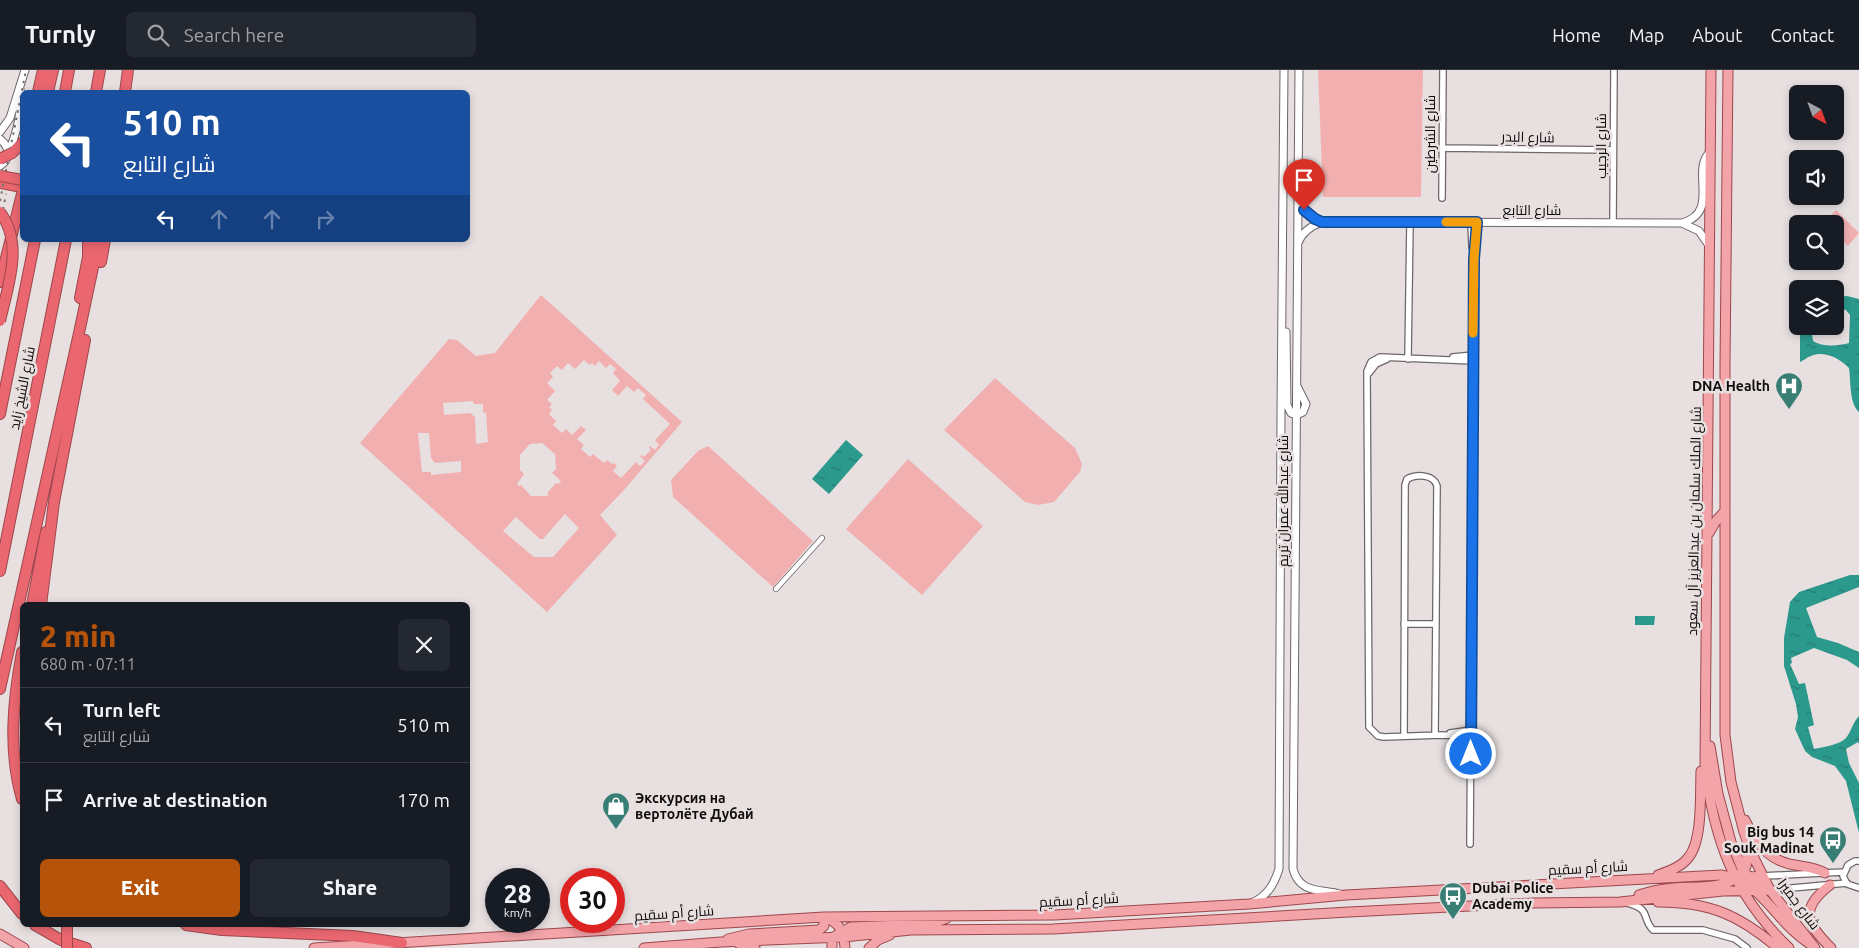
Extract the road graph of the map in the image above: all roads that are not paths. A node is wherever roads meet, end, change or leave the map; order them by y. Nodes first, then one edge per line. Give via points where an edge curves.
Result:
1 (25, 70) edge
2 (43, 70) edge
3 (53, 70) edge
4 (69, 70) edge
5 (100, 70) edge
6 (128, 70) edge
7 (1284, 70) edge
8 (1299, 70) edge
9 (1442, 70) edge
10 (1614, 70) edge
11 (1711, 70) edge
12 (1728, 70) edge
13 (20, 88) junction
14 (38, 90) edge
15 (48, 90) edge
16 (65, 90) edge
17 (96, 90) edge
18 (125, 90) edge
19 (0, 132) edge
20 (0, 139) edge
21 (20, 145) edge
22 (1442, 148) junction
23 (1613, 150) junction
24 (1710, 152) junction
25 (5, 159) edge
26 (0, 177) edge
27 (20, 180) edge
28 (0, 183) edge
29 (20, 187) edge
30 (1298, 197) junction
31 (1442, 198) dead end
32 (20, 202) edge
33 (0, 212) edge
34 (1322, 222) junction
35 (1410, 222) junction
36 (1474, 222) junction
37 (1613, 223) junction
38 (1682, 223) junction
39 (35, 242) edge
40 (66, 242) edge
41 (88, 242) edge
42 (96, 242) edge
43 (105, 242) edge
44 (1297, 246) junction
45 (1710, 248) junction
46 (0, 282) edge
47 (1282, 317) junction
48 (0, 321) edge
49 (76, 332) junction
50 (1473, 358) junction
51 (1408, 359) junction
52 (0, 414) edge
53 (1296, 415) junction
54 (42, 496) junction
55 (54, 502) junction
56 (1725, 511) junction
57 (822, 538) dead end
58 (1707, 539) junction
59 (0, 571) edge
60 (776, 589) dead end
61 (24, 602) edge
62 (33, 602) edge
63 (41, 602) edge
64 (20, 621) edge
65 (1404, 624) junction
66 (1436, 624) junction
67 (20, 663) edge
68 (0, 689) edge
69 (1705, 703) junction
70 (12, 734) junction
71 (1471, 734) junction
72 (1438, 735) junction
73 (1404, 736) junction
74 (20, 790) edge
75 (1737, 804) junction
76 (1744, 832) junction
77 (1470, 844) dead end
78 (1859, 861) edge
79 (1844, 872) junction
80 (1825, 873) junction
81 (1746, 874) junction
82 (1762, 876) junction
83 (1736, 878) junction
84 (1644, 879) junction
85 (1847, 883) junction
86 (1830, 885) junction
87 (0, 886) edge
88 (1859, 888) edge
89 (1742, 890) junction
90 (1755, 890) junction
91 (1770, 890) junction
92 (1346, 895) junction
93 (1620, 902) junction
94 (1248, 904) junction
95 (1768, 905) junction
96 (20, 912) edge
97 (1758, 914) junction
98 (950, 916) junction
99 (824, 918) junction
100 (38, 927) edge
101 (67, 927) edge
102 (200, 927) edge
103 (911, 930) junction
104 (848, 933) junction
105 (0, 934) edge
106 (832, 938) junction
107 (720, 942) junction
108 (735, 942) junction
109 (402, 943) junction
110 (1813, 946) edge
111 (24, 948) edge
112 (67, 948) edge
113 (86, 948) edge
114 (314, 948) edge
115 (644, 948) edge
116 (755, 948) edge
117 (832, 948) edge
118 (845, 948) edge
119 (869, 948) edge
120 (1747, 948) edge
121 (1778, 948) edge
122 (1789, 948) edge
123 (1831, 948) edge

1 - 13 street
2 - 14 highway
3 - 15 highway
4 - 16 highway
5 - 17 highway
6 - 18 highway
7 - 47 street, شارع عبدالله عمران تريم
8 - 30 street, شارع عبدالله عمران تريم
9 - 22 street, شارع الشرطين
10 - 23 street, شارع الرجيب
11 - 24 main road, شارع الملك سلمان بن عبدالعزيز آل سعود
12 - 56 main road
13 - 19 street via 10,118
13 - 25 street via 20,118
20 - 25 street via 6,145
21 - 25 highway
22 - 23 street, شارع البدر
22 - 31 street, شارع الشرطين
23 - 37 street, شارع الرجيب
24 - 38 street via 1703,163 1702,205 1693,219
24 - 45 main road, شارع الملك سلمان بن عبدالعزيز آل سعود
25 - 26 street
26 - 27 highway, bridge
28 - 29 highway
30 - 34 street via 1304,210
30 - 44 street, شارع عبدالله عمران تريم
32 - 46 highway
33 - 48 highway, bridge via 13,239
34 - 35 street, شارع التابع
34 - 44 street via 1304,233
35 - 36 street, شارع التابع
35 - 51 street
36 - 37 street, شارع التابع
36 - 50 street
37 - 38 street, شارع التابع
38 - 45 street via 1699,231
39 - 52 highway, شارع الشيخ زايد
40 - 59 highway, شارع الشيخ زايد
41 - 49 highway
42 - 49 highway via 95,258
43 - 55 highway
44 - 53 street, شارع عبدالله عمران تريم
45 - 58 main road, شارع الملك سلمان بن عبدالعزيز آل سعود
47 - 53 street via 1287,344 1288,405 1291,413
47 - 94 street, شارع عبدالله عمران تريم via 1279,869 1269,891
49 - 54 highway via 45,464
50 - 51 street
50 - 71 street
51 - 73 street via 1380,357 1368,366 1368,720 1369,727 1378,736
53 - 92 street, شارع عبدالله عمران تريم via 1293,869 1306,888
54 - 61 highway via 40,524
54 - 68 highway
55 - 62 highway
55 - 63 highway
56 - 58 main road via 1716,520
56 - 75 main road via 1725,735
57 - 60 street
58 - 69 main road, شارع الملك سلمان بن عبدالعزيز آل سعود
64 - 70 highway via 10,681
65 - 66 street
65 - 66 street via 1405,482 1409,477 1421,477 1433,478 1437,486
65 - 73 street
66 - 72 street
67 - 70 highway
69 - 81 main road via 1718,794 1731,842
69 - 83 main road, شارع الملك سلمان بن عبدالعزيز آل سعود via 1708,796
69 - 84 main road via 1695,846 1682,864
70 - 74 highway
71 - 72 street
71 - 77 street
72 - 73 street
75 - 76 main road
75 - 80 main road via 1754,839 1770,856
76 - 81 main road
76 - 82 main road
78 - 79 street via 1851,862
79 - 80 street
79 - 85 street
80 - 82 street
81 - 82 main road
81 - 83 main road
81 - 91 main road
82 - 91 main road, شارع جميرا
83 - 84 main road, شارع أم سقيم via 1721,875
83 - 89 main road
83 - 90 main road
83 - 93 main road via 1722,884 1652,891
84 - 92 main road, شارع أم سقيم
85 - 86 street, شارع أم سقيم
85 - 88 street
86 - 91 street, شارع أم سقيم
86 - 123 main road via 1816,896 1810,923
87 - 96 highway
89 - 90 main road, شارع أم سقيم
89 - 93 main road, شارع أم سقيم
89 - 97 main road
90 - 91 main road, شارع أم سقيم
90 - 95 main road
91 - 110 main road, شارع جميرا
92 - 94 main road, شارع أم سقيم
93 - 103 main road, شارع أم سقيم via 1358,911 1053,929
93 - 120 street via 1643,910 1653,930 1702,930 1730,937
93 - 121 main road via 1698,904 1738,919
94 - 98 main road, شارع أم سقيم via 1055,915
95 - 97 main road via 1761,905
95 - 110 main road
97 - 122 main road
98 - 99 main road, شارع أم سقيم
98 - 104 main road via 931,924
99 - 104 main road
99 - 107 main road via 824,926 819,930 749,934
99 - 109 main road, شارع أم سقيم
100 - 113 highway via 61,940
101 - 112 highway, bridge
102 - 109 highway via 353,936
103 - 104 main road, شارع أم سقيم
103 - 119 main road via 883,938
104 - 106 main road, شارع أم سقيم
104 - 118 main road
105 - 111 main road
106 - 108 main road, شارع أم سقيم
106 - 117 main road
107 - 108 main road, شارع أم سقيم
107 - 115 main road, شارع أم سقيم
108 - 116 main road
109 - 114 main road, شارع أم سقيم

